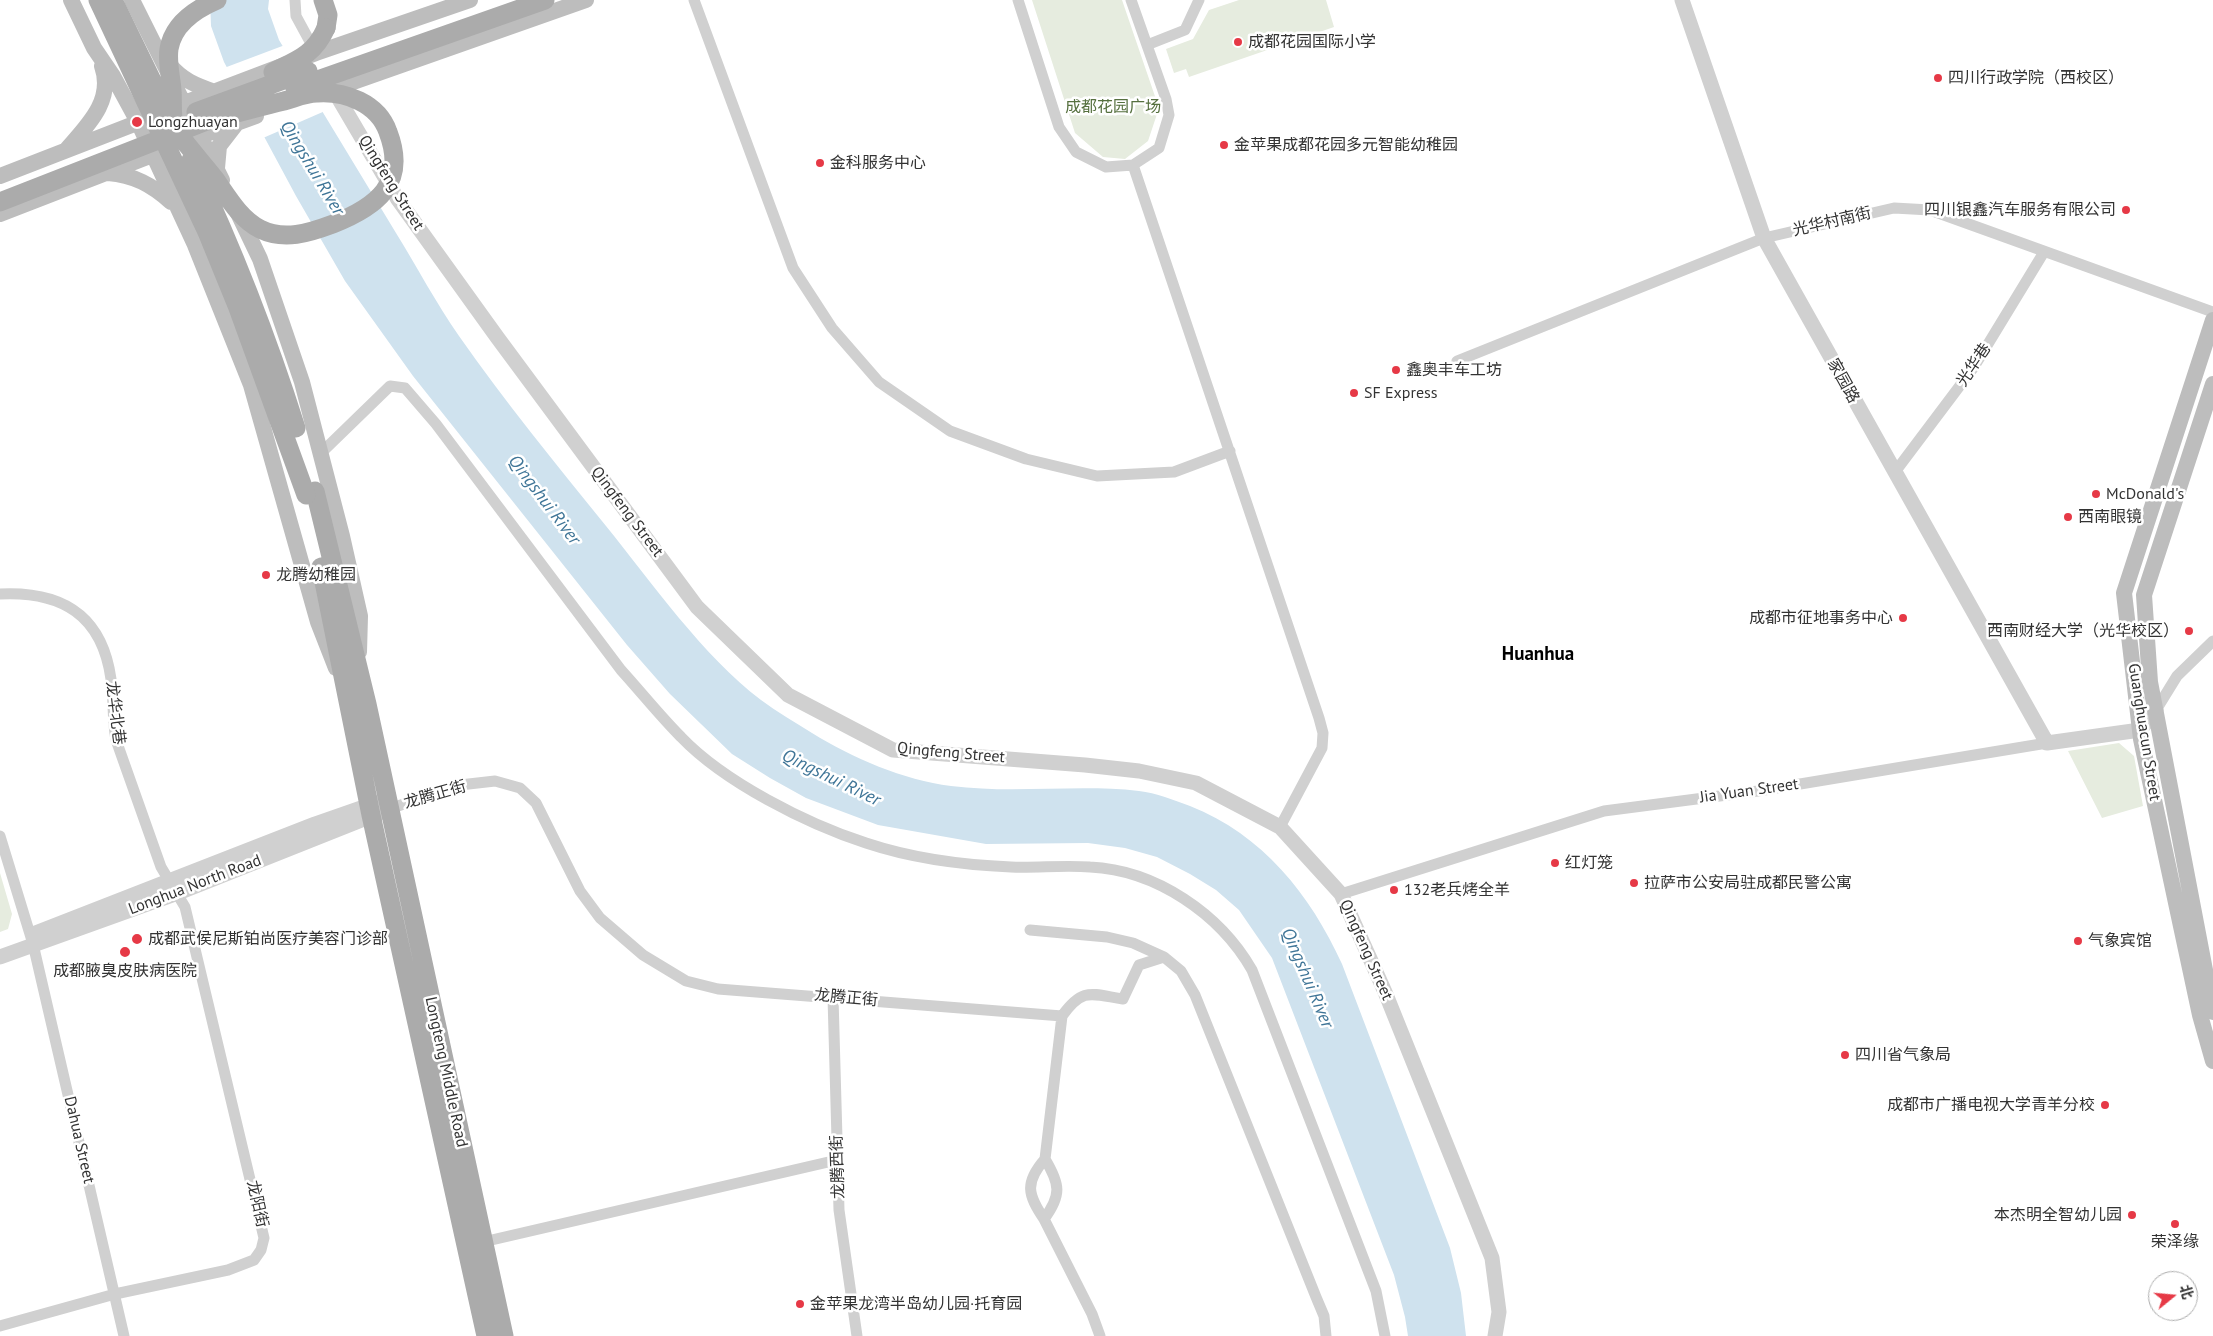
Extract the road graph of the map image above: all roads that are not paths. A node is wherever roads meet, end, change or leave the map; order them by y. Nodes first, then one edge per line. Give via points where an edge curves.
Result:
1 (72, 0) edge
2 (98, 0) edge
3 (113, 0) edge
4 (132, 0) edge
5 (217, 0) edge
6 (295, 0) edge
7 (323, 0) edge
8 (470, 0) edge
9 (510, 0) edge
10 (545, 0) edge
11 (586, 0) edge
12 (694, 0) edge
13 (1018, 0) edge
14 (1131, 0) edge
15 (1198, 0) edge
16 (1682, 0) edge
17 (151, 37) junction
18 (1147, 44) junction
19 (94, 48) junction
20 (309, 55) junction
21 (334, 89) junction
22 (215, 92) junction
23 (182, 103) junction
24 (240, 121) junction
25 (138, 122) junction
26 (203, 122) junction
27 (175, 128) junction
28 (65, 151) junction
29 (152, 156) junction
30 (1133, 165) junction
31 (217, 170) junction
32 (104, 172) junction
33 (0, 176) edge
34 (0, 189) edge
35 (0, 202) edge
36 (176, 207) junction
37 (0, 214) edge
38 (1764, 238) junction
39 (2044, 252) junction
40 (2213, 312) edge
41 (2213, 320) edge
42 (1456, 361) dead end
43 (2213, 384) edge
44 (1230, 451) junction
45 (322, 453) junction
46 (1895, 472) junction
47 (310, 493) junction
48 (0, 594) edge
49 (2213, 641) edge
50 (359, 704) junction
51 (2156, 710) junction
52 (2140, 730) junction
53 (2047, 743) junction
54 (379, 807) junction
55 (1280, 827) junction
56 (0, 836) edge
57 (168, 881) junction
58 (178, 893) junction
59 (1341, 894) junction
60 (1030, 930) dead end
61 (31, 940) junction
62 (1133, 943) junction
63 (0, 946) edge
64 (0, 957) edge
65 (1164, 957) junction
66 (1139, 965) junction
67 (833, 997) junction
68 (2213, 1012) edge
69 (1062, 1016) junction
70 (2213, 1061) edge
71 (1045, 1159) junction
72 (838, 1160) junction
73 (1044, 1220) junction
74 (483, 1242) junction
75 (115, 1294) junction
76 (0, 1326) edge
77 (124, 1336) edge
78 (486, 1336) edge
79 (504, 1336) edge
80 (857, 1336) edge
81 (1100, 1336) edge
82 (1326, 1336) edge
83 (1385, 1336) edge
84 (1495, 1336) edge

1 - 19 main road
2 - 47 main road, bridge via 206,232
3 - 27 main road, bridge
4 - 17 main road
5 - 27 main road, bridge via 182,23 169,48
6 - 20 street via 296,16
7 - 26 main road, bridge via 328,15 323,35 314,47 303,58
8 - 20 main road
9 - 26 main road, bridge via 257,89
10 - 26 main road, bridge
11 - 21 main road
12 - 44 street via 793,268 832,328 879,382 950,431 1026,459 1097,476 1174,472
13 - 30 street via 1059,127 1076,152 1106,167
14 - 18 street
15 - 18 street via 1185,30
16 - 38 street, 家园路
17 - 22 main road via 179,76
17 - 23 main road
18 - 30 street via 1169,115 1159,148
19 - 25 main road
19 - 28 main road via 106,85 103,98 96,114
20 - 22 main road, bridge
21 - 24 main road
21 - 55 street, Qingfeng Street via 398,198 697,607 788,695 893,750 1139,771 1196,783
22 - 23 main road
23 - 25 main road
23 - 26 main road
24 - 26 main road
24 - 31 main road via 219,146
25 - 28 main road
25 - 29 main road
26 - 27 main road, bridge via 316,93 340,94 366,104 387,128 394,156 388,184 376,202 358,214 314,231 286,235 273,233 250,222 234,205
26 - 29 main road
26 - 31 main road
26 - 34 main road, bridge
26 - 35 main road, bridge
27 - 47 main road, bridge via 241,274 278,373
28 - 33 main road
29 - 32 main road
29 - 36 main road
30 - 44 street
31 - 45 main road via 260,259
32 - 36 main road via 136,178 161,193
32 - 37 main road
36 - 50 main road via 195,245 251,385 318,622
38 - 39 street, 光华村南街 via 1894,208 1930,210
38 - 42 street, 光华村南街
38 - 46 street, 家园路
39 - 40 street, 光华村南街
39 - 46 street, 光华巷 via 1974,367
41 - 52 main road, Guanghuacun Street via 2124,593
43 - 51 main road, Guanghuacun Street via 2144,595 2150,682
44 - 55 street via 1322,733 1322,748
45 - 50 main road via 360,616
45 - 83 street via 390,386 405,388 649,702 682,739 719,769 764,797 866,843 920,856 1010,867 1091,866 1120,870 1172,892 1203,912 1231,938 1252,970 1376,1290
46 - 53 street, 家园路
47 - 50 main road
48 - 57 street, 龙华北巷 via 38,594 60,602 92,625 107,655 116,740
49 - 51 street via 2177,676
50 - 54 main road
51 - 52 street
51 - 68 main road, Guanghuacun Street
52 - 53 street, Jia Yuan Street
52 - 70 main road, Guanghuacun Street via 2200,1014
53 - 59 street, Jia Yuan Street via 1758,790 1604,811
54 - 57 street, Longhua North Road via 315,824
54 - 58 street, Longhua North Road
54 - 67 street, 龙腾正街 via 460,786 495,781 520,788 536,803 580,891 600,918 643,955 686,981 718,989
54 - 74 main road, Longteng Middle Road
54 - 78 main road, Longteng Middle Road
55 - 59 street, Qingfeng Street
56 - 61 street, Dahua Street
57 - 58 street, 龙华北巷
57 - 61 street, Longhua North Road
58 - 61 street, Longhua North Road
58 - 75 street, 龙阳街 via 185,908 264,1238 254,1260 242,1265
59 - 84 street, Qingfeng Street via 1385,992 1492,1258 1499,1312
60 - 62 street via 1107,937
61 - 63 street, Longhua North Road
61 - 64 street, Longhua North Road
61 - 75 street, Dahua Street
62 - 65 street
62 - 66 street via 1140,955
65 - 66 street
65 - 82 street via 1181,971 1195,996 1324,1316
66 - 69 street via 1123,999 1086,995 1077,998
67 - 69 street, 龙腾正街
67 - 72 street, 龙腾西街
69 - 71 street
71 - 73 street via 1059,1189 1053,1208
71 - 73 street via 1033,1172 1030,1189 1034,1204
72 - 74 street
72 - 80 street, 龙腾西街 via 839,1210
73 - 81 street
74 - 79 main road, Longteng Middle Road
75 - 76 street, 龙阳街
75 - 77 street, Dahua Street

